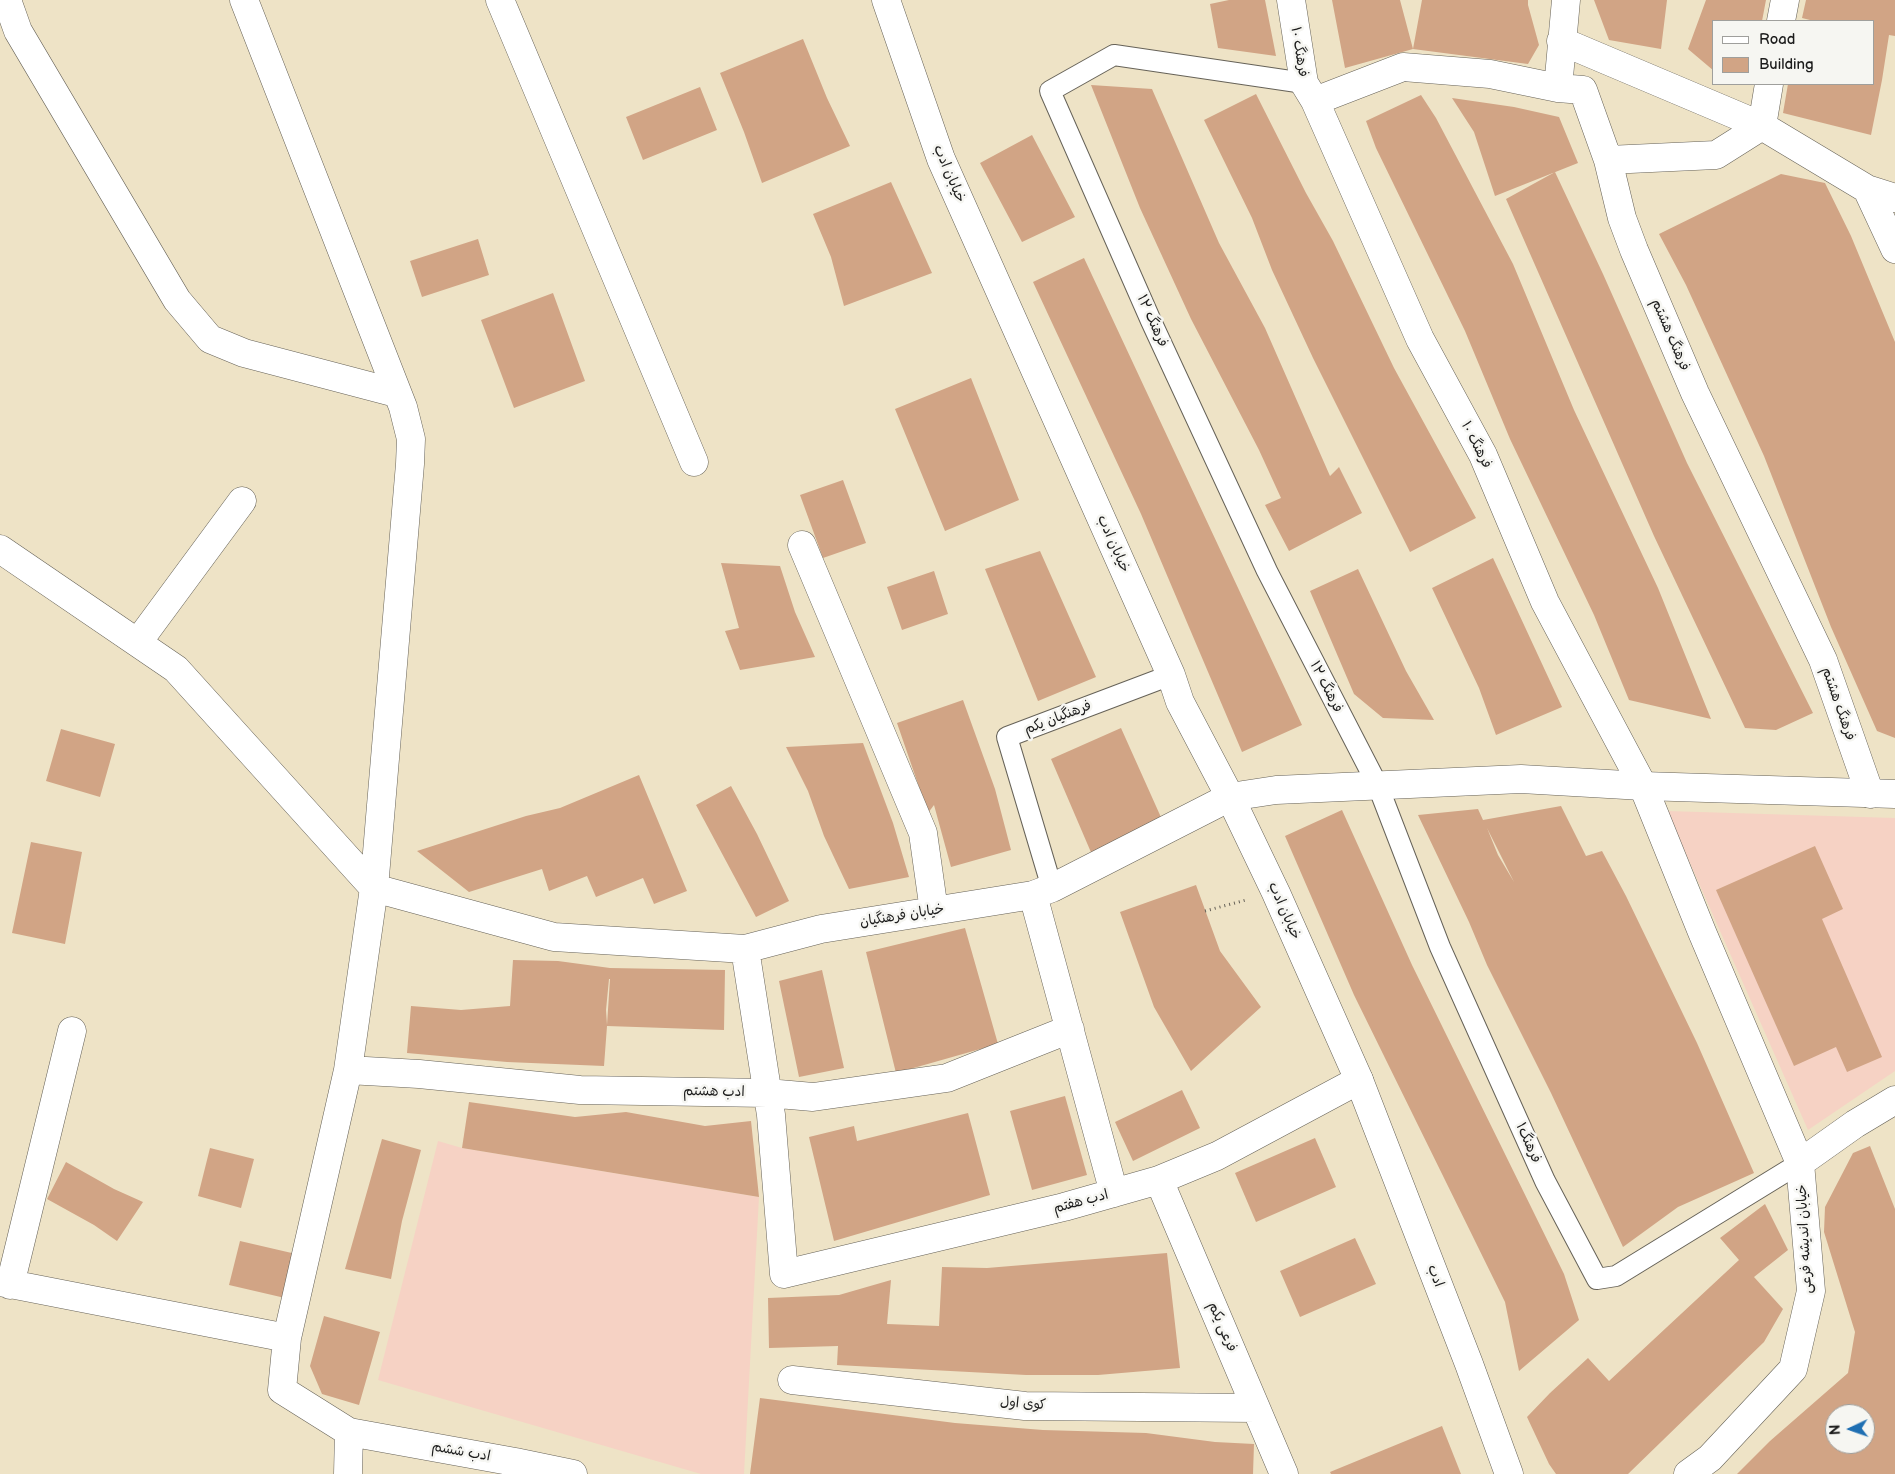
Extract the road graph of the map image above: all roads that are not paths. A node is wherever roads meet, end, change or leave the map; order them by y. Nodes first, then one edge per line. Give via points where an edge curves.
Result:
1 (7, 0) edge
2 (244, 0) edge
3 (500, 0) edge
4 (886, 0) edge
5 (1291, 0) edge
6 (1566, 0) edge
7 (1785, 0) edge
8 (1781, 20) edge
9 (1561, 41) junction
10 (1769, 85) edge
11 (1558, 88) junction
12 (1309, 92) junction
13 (1762, 126) junction
14 (1608, 160) junction
15 (1866, 189) junction
16 (1895, 198) edge
17 (1895, 249) edge
18 (396, 393) junction
19 (694, 462) dead end
20 (242, 501) dead end
21 (802, 545) dead end
22 (0, 549) edge
23 (138, 642) junction
24 (1171, 675) junction
25 (1378, 786) junction
26 (1643, 786) junction
27 (1883, 794) edge
28 (1230, 797) junction
29 (374, 888) junction
30 (1042, 891) junction
31 (934, 911) junction
32 (745, 949) junction
33 (1070, 1029) junction
34 (72, 1031) dead end
35 (348, 1070) junction
36 (1359, 1080) junction
37 (768, 1093) junction
38 (1895, 1100) edge
39 (1800, 1163) junction
40 (1159, 1180) junction
41 (1114, 1194) junction
42 (5, 1284) edge
43 (286, 1338) junction
44 (792, 1380) dead end
45 (1256, 1408) junction
46 (349, 1432) junction
47 (515, 1468) edge
48 (348, 1474) edge
49 (573, 1474) edge
50 (1284, 1474) edge
51 (1509, 1474) edge
52 (1688, 1474) edge

1 - 18 street via 18,31 177,300 210,339 244,353
2 - 18 street
3 - 19 street
4 - 24 street, خیابان ادب via 941,159
5 - 12 street, فرهنگ ۱۰
6 - 9 street
7 - 8 street
9 - 11 street
9 - 13 street
10 - 13 street
11 - 12 street via 1490,74 1403,67
11 - 14 street via 1584,90
12 - 25 lane, فرهنگ ۱۲ via 1114,55 1050,91 1266,572
12 - 26 street, فرهنگ ۱۰ via 1420,339 1483,455 1546,602
13 - 14 street via 1716,155
13 - 15 street
14 - 27 street, فرهنگ هشتم via 1622,218 1695,393 1823,660
15 - 16 street
15 - 17 street
18 - 29 street via 410,439 410,464
20 - 23 street
21 - 31 street via 923,833
22 - 23 street
23 - 29 street via 176,669
24 - 28 street, خیابان ادب via 1180,702
24 - 30 lane, فرهنگیان یکم via 1007,737
25 - 26 street, خیابان فرهنگیان via 1521,779
25 - 28 street, خیابان فرهنگیان via 1276,790
25 - 39 lane, فرهنگ۱ via 1444,956 1545,1181 1597,1279 1616,1276
26 - 27 street, خیابان فرهنگیان
26 - 39 street, فرهنگ ۱۰
28 - 30 street, خیابان فرهنگیان
28 - 36 street, خیابان ادب
29 - 32 street, خیابان فرهنگیان via 554,937
29 - 35 street
30 - 31 street, خیابان فرهنگیان
30 - 33 street
31 - 32 street, خیابان فرهنگیان via 821,928
32 - 37 street
33 - 37 street, ادب هشتم via 948,1078 813,1098
33 - 41 street
34 - 42 street
35 - 37 street, ادب هشتم via 580,1090
35 - 43 street
36 - 40 street, ادب هفتم via 1217,1156
36 - 51 street, ادب
37 - 41 street, ادب هفتم via 784,1274
38 - 39 street
39 - 52 street, خیابان اندیشه فرعی via 1811,1291 1793,1369 1710,1458
40 - 41 street, ادب هفتم
40 - 45 street, فرعی یکم
42 - 43 street
43 - 46 street via 282,1390
44 - 45 street, کوی اول via 1025,1406
45 - 50 street, فرعی یکم
46 - 47 street, ادب ششم
46 - 48 street
47 - 49 street, ادب ششم

